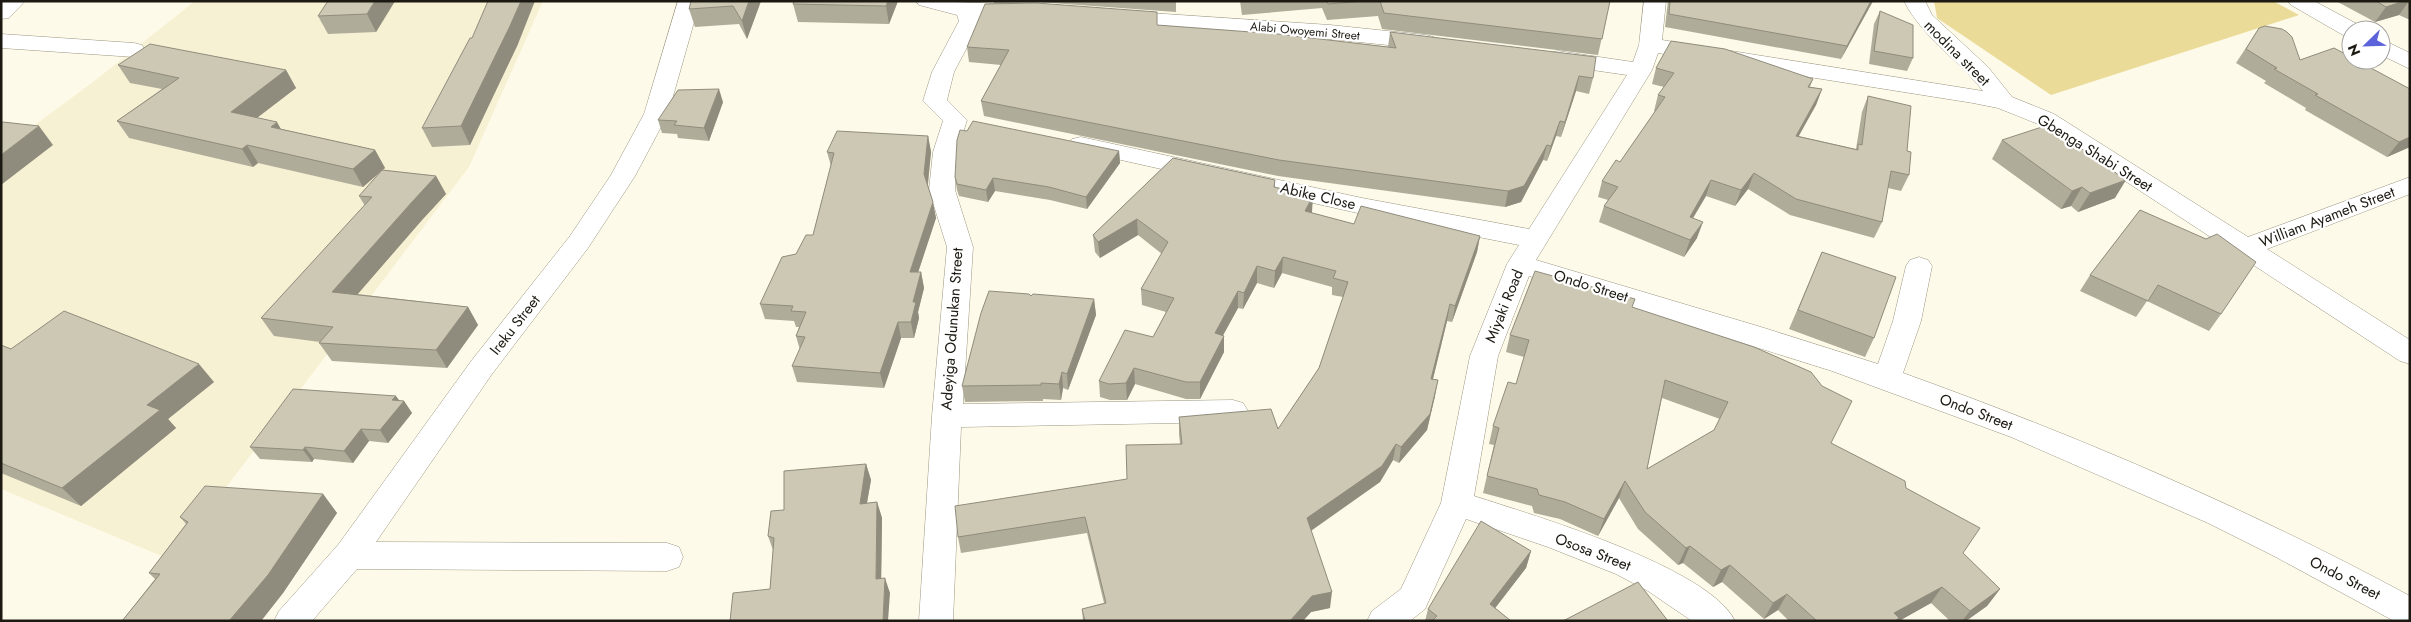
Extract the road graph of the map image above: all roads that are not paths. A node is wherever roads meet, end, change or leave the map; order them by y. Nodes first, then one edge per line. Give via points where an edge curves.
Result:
1 (15, 1) edge
2 (689, 1) edge
3 (926, 1) edge
4 (1655, 1) edge
5 (1914, 1) edge
6 (2298, 1) edge
7 (1038, 10) edge
8 (967, 11) junction
9 (1, 13) edge
10 (1101, 15) edge
11 (2341, 25) edge
12 (1, 41) edge
13 (1444, 44) edge
14 (1650, 45) junction
15 (134, 50) dead end
16 (2391, 52) edge
17 (1538, 56) edge
18 (2410, 62) edge
19 (1641, 70) junction
20 (2004, 102) junction
21 (1059, 140) edge
22 (2410, 186) edge
23 (1535, 239) junction
24 (2245, 248) junction
25 (1520, 264) junction
26 (1919, 266) dead end
27 (2410, 354) edge
28 (1888, 379) junction
29 (1233, 411) edge
30 (946, 416) junction
31 (1457, 503) junction
32 (348, 555) junction
33 (667, 557) dead end
34 (2410, 613) edge
35 (291, 621) edge
36 (936, 621) edge
37 (1384, 621) edge
38 (1718, 621) edge

1 - 9 street
2 - 32 street, Ireku Street via 656,114 623,176 579,242 482,367
3 - 8 street
4 - 14 street, Miyaki Road
5 - 20 street, modina street via 1923,18 1980,72
6 - 11 street
7 - 8 street
8 - 30 street, Adeyiga Odunukan Street via 970,21 943,72 935,101 965,122 945,152 942,190 960,247
10 - 13 street, Alabi Owoyemi Street
12 - 15 street
14 - 19 street, Miyaki Road
14 - 20 street, Gbenga Shabi Street
16 - 18 street
17 - 19 street
19 - 23 street, Miyaki Road
20 - 24 street, Gbenga Shabi Street via 2046,119
21 - 23 street, Abike Close via 1362,206
22 - 24 street, William Ayameh Street
23 - 25 street, Miyaki Road
24 - 27 street, Gbenga Shabi Street
25 - 28 street, Ondo Street
25 - 31 street, Miyaki Road via 1484,356
26 - 28 street via 1907,321
28 - 34 street, Ondo Street via 2072,449 2209,509
29 - 30 street
30 - 36 street, Adeyiga Odunukan Street
31 - 37 street, Miyaki Road via 1412,599
31 - 38 street, Ososa Street via 1619,559 1702,607
32 - 33 street
32 - 35 street, Ireku Street

